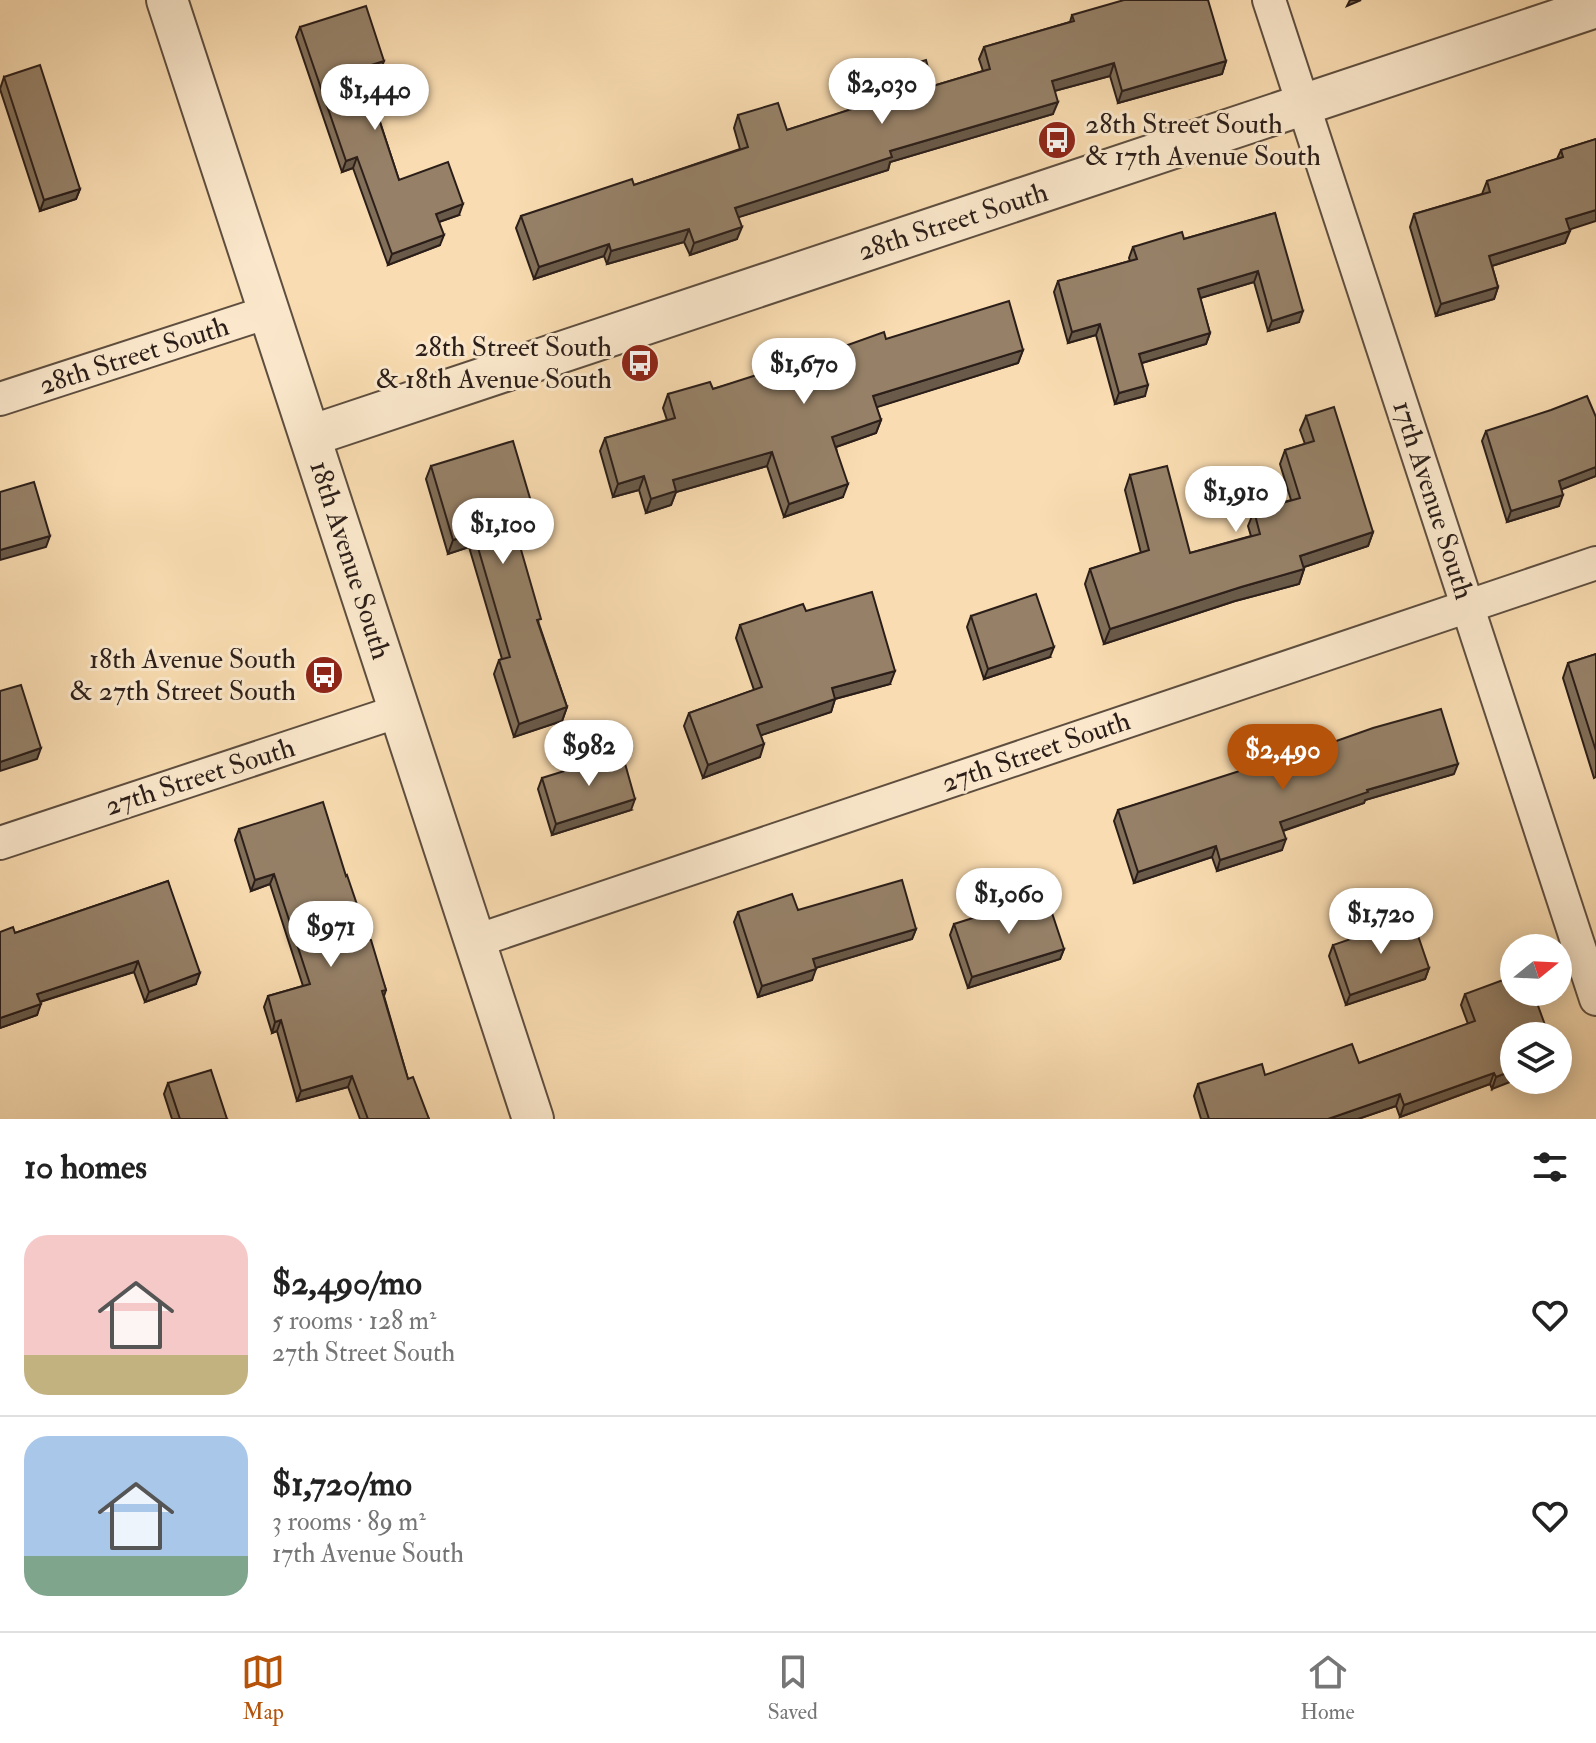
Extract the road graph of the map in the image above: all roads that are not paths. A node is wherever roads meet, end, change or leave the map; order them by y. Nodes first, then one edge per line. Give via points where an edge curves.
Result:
1 (167, 0) edge
2 (1269, 0) edge
3 (1596, 7) edge
4 (1304, 105) junction
5 (268, 312) junction
6 (0, 399) edge
7 (310, 436) junction
8 (1596, 563) edge
9 (1468, 607) junction
10 (399, 711) junction
11 (0, 843) edge
12 (476, 941) junction
13 (1596, 999) edge
14 (533, 1119) edge

1 - 5 street, 18th Avenue South
2 - 4 street, 17th Avenue South
3 - 4 street, 28th Street South
4 - 7 street, 28th Street South
4 - 9 street, 17th Avenue South
5 - 6 street, 28th Street South
5 - 7 street, 18th Avenue South
7 - 10 street, 18th Avenue South
8 - 9 street, 27th Street South
9 - 12 street, 27th Street South
9 - 13 street, 17th Avenue South
10 - 11 street, 27th Street South
10 - 12 street, 18th Avenue South
12 - 14 street, 18th Avenue South

